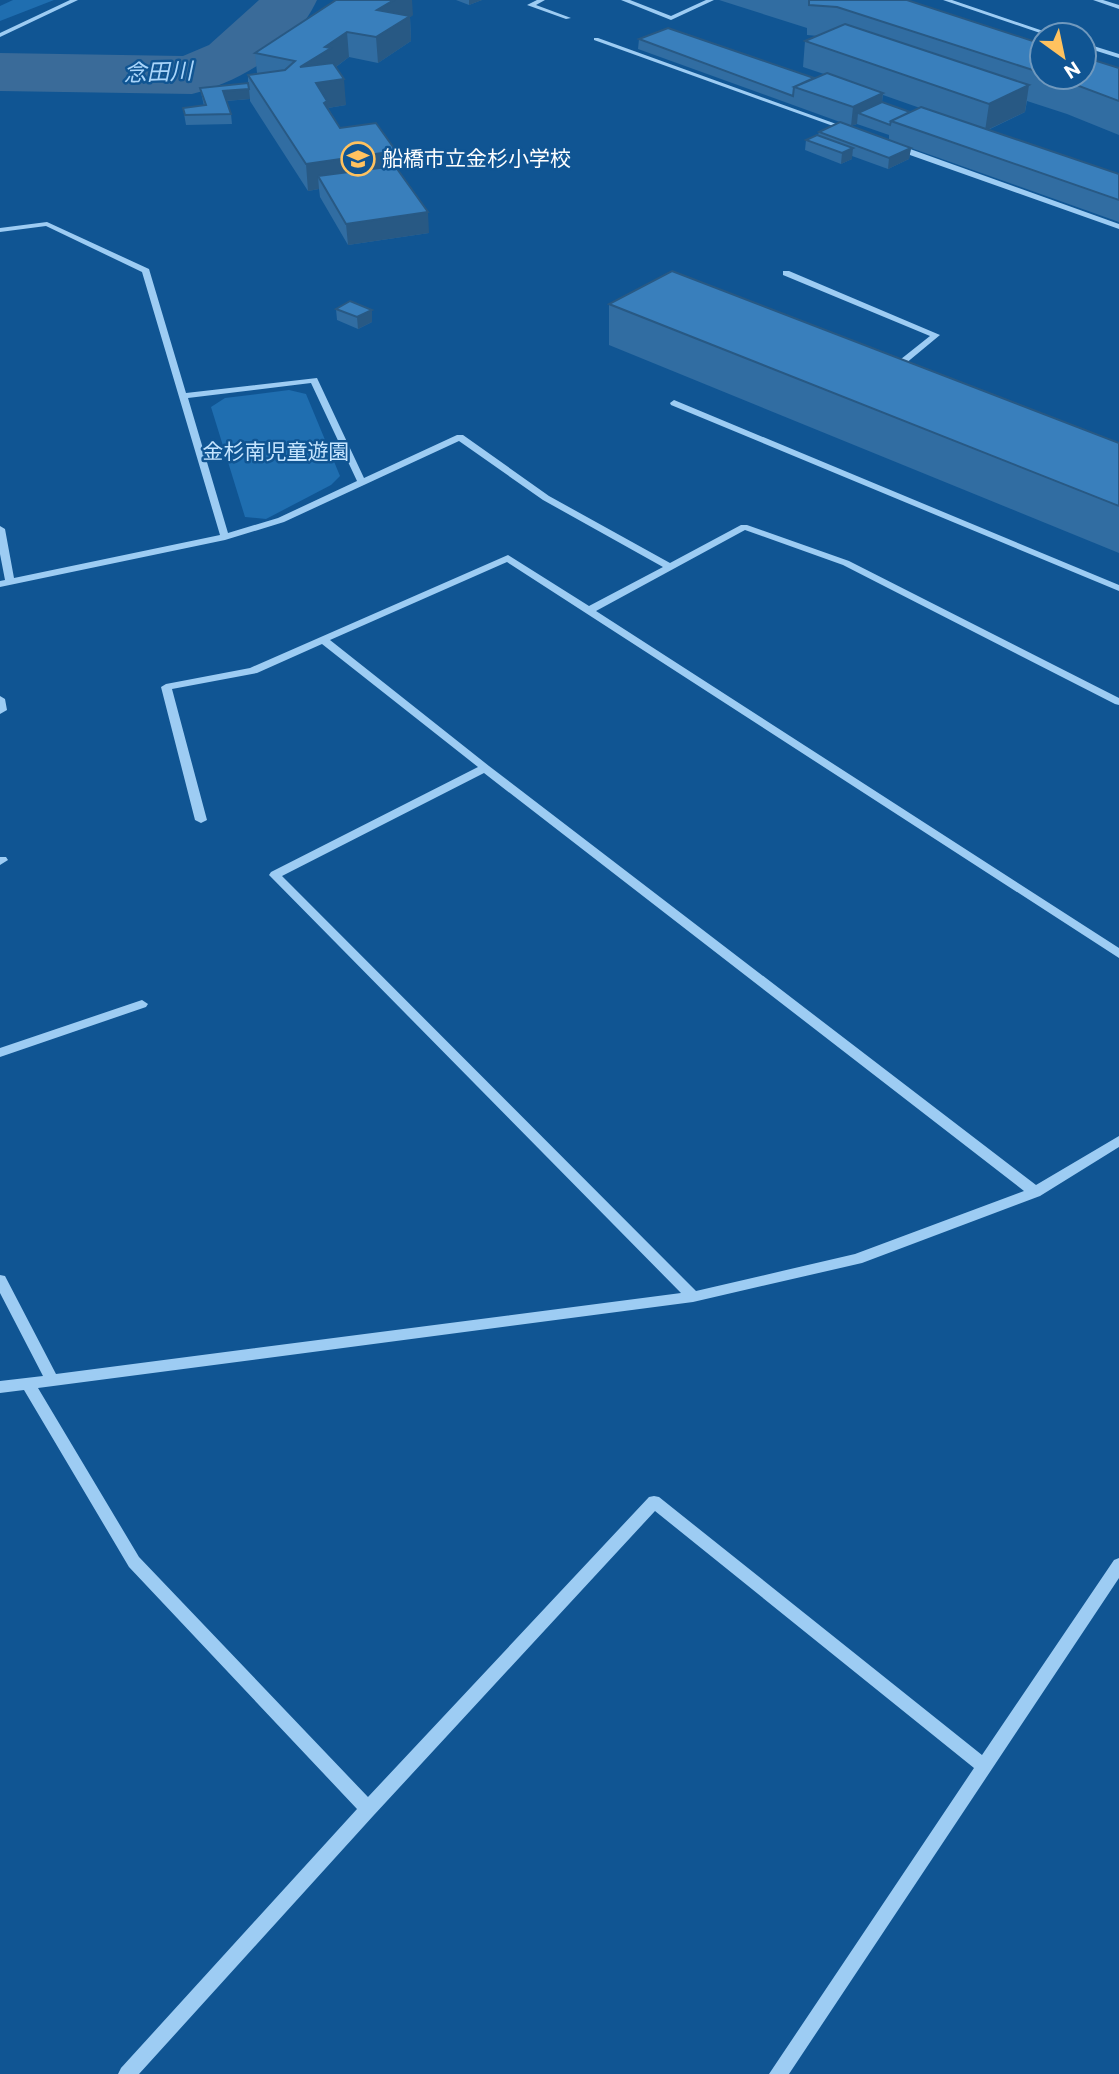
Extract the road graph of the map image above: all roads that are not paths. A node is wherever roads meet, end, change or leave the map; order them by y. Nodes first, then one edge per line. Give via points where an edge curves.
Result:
1 (75, 0) edge
2 (542, 0) edge
3 (624, 0) edge
4 (710, 0) edge
5 (946, 0) edge
6 (1096, 0) edge
7 (1119, 7) edge
8 (568, 18) dead end
9 (1028, 27) edge
10 (0, 35) edge
11 (596, 39) dead end
12 (1098, 49) edge
13 (1119, 55) edge
14 (858, 133) edge
15 (884, 143) edge
16 (1119, 227) edge
17 (0, 230) edge
18 (786, 273) dead end
19 (912, 370) edge
20 (183, 396) junction
21 (674, 402) dead end
22 (362, 483) junction
23 (0, 529) edge
24 (225, 537) junction
25 (670, 567) junction
26 (5, 582) edge
27 (1119, 588) edge
28 (588, 611) junction
29 (325, 640) junction
30 (0, 699) edge
31 (1119, 702) edge
32 (0, 711) edge
33 (485, 768) junction
34 (201, 820) dead end
35 (1119, 954) edge
36 (142, 1004) dead end
37 (0, 1053) edge
38 (1119, 1141) edge
39 (1035, 1192) junction
40 (0, 1280) edge
41 (693, 1297) junction
42 (53, 1381) junction
43 (27, 1383) junction
44 (0, 1387) edge
45 (1119, 1565) edge
46 (985, 1767) junction
47 (368, 1809) junction
48 (127, 2074) edge
49 (778, 2074) edge

1 - 10 street
2 - 8 street via 530,5
3 - 4 street via 671,18
5 - 9 street
6 - 7 street
11 - 14 street
12 - 13 street
15 - 16 street
17 - 20 street via 47,225 146,271
18 - 19 street via 936,335 899,365
20 - 22 street via 314,380
20 - 24 street
21 - 27 street
22 - 24 street via 281,520
22 - 25 street via 460,437 546,498
23 - 26 street
24 - 26 street
25 - 28 street
25 - 31 street via 744,527 846,563
28 - 29 street via 508,558
28 - 35 street
29 - 33 street
29 - 34 street via 253,671 166,687
30 - 32 street
33 - 39 street
33 - 41 street via 275,875
36 - 37 street
38 - 39 street
39 - 41 street via 857,1259
40 - 42 street
41 - 42 street
42 - 43 street
43 - 44 street
43 - 47 street via 134,1562
45 - 46 street
46 - 47 street via 654,1502
46 - 49 street
47 - 48 street

